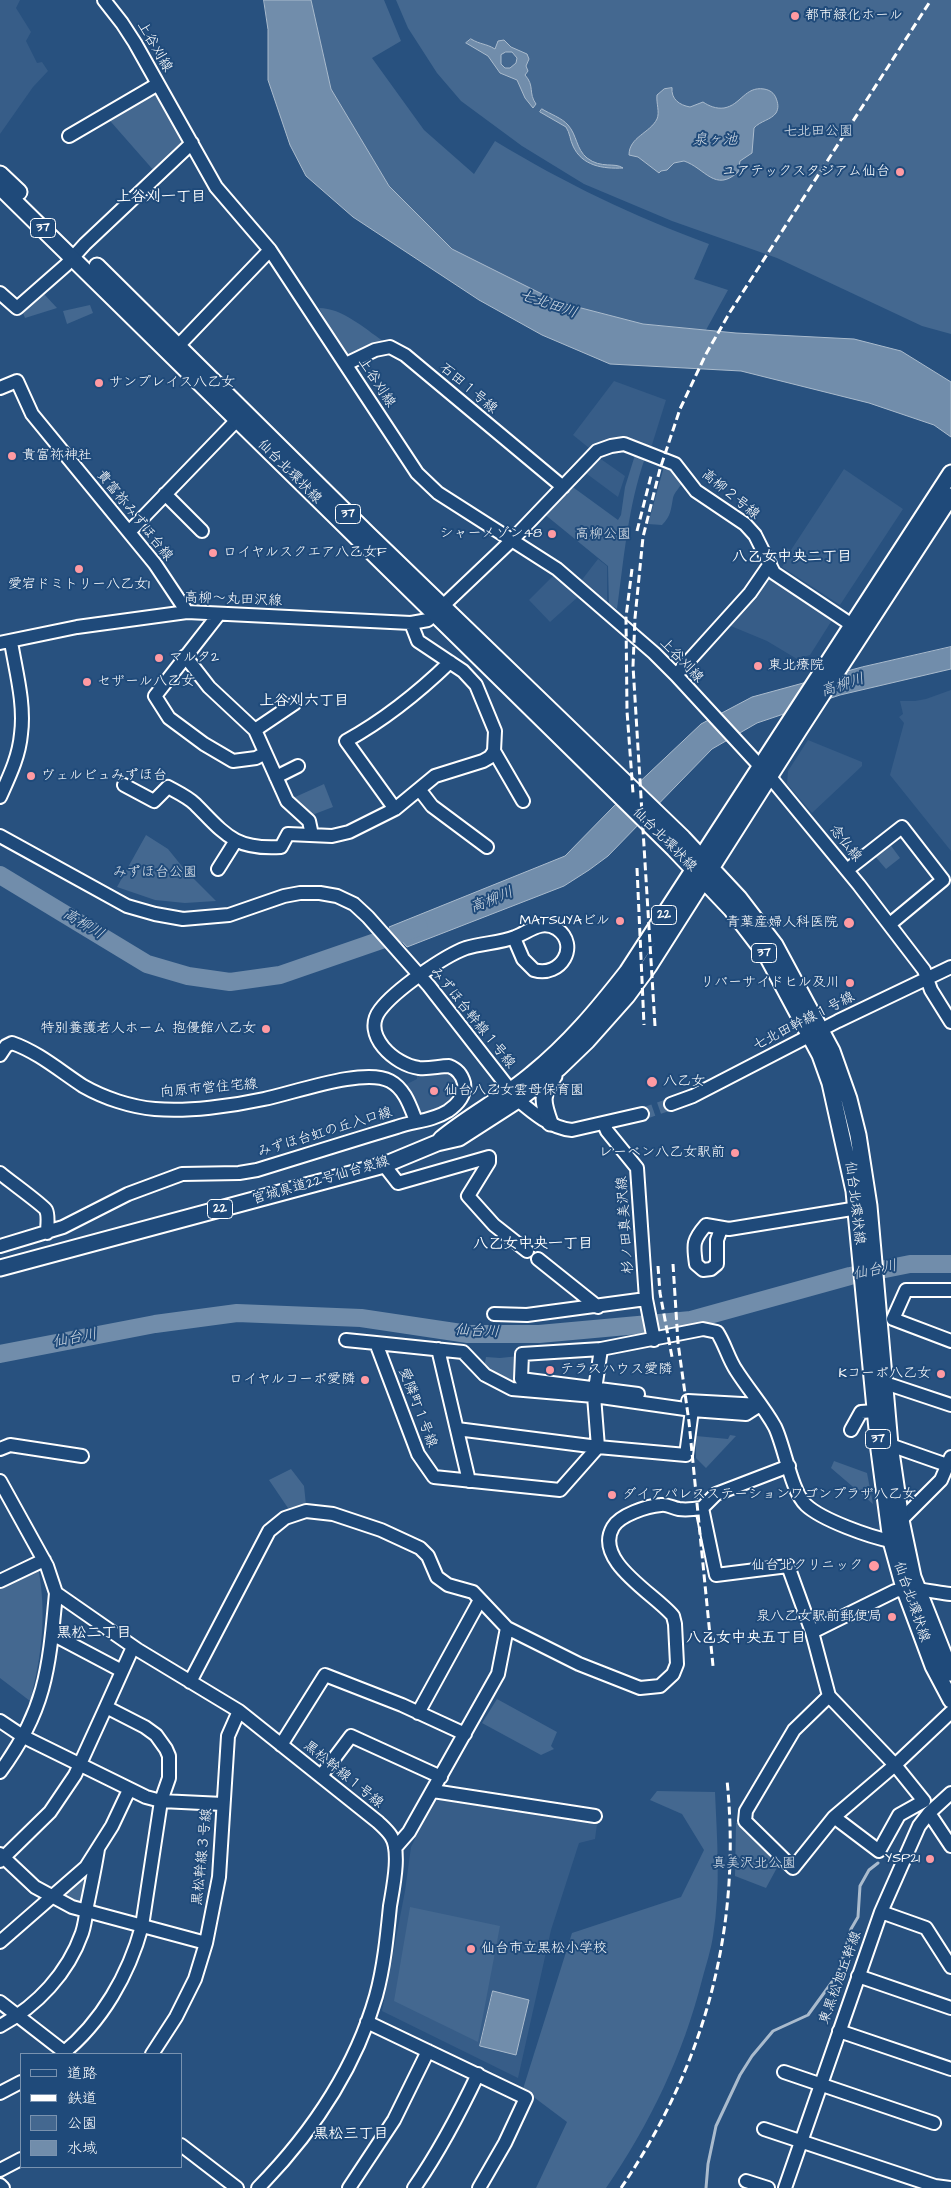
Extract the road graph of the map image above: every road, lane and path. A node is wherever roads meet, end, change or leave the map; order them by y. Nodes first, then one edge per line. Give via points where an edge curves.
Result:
1 (104, 0) edge
2 (158, 84) junction
3 (69, 136) dead end
4 (192, 144) junction
5 (0, 174) edge
6 (0, 187) edge
7 (270, 250) junction
8 (76, 254) junction
9 (0, 293) edge
10 (178, 346) junction
11 (346, 364) junction
12 (0, 388) edge
13 (237, 420) junction
14 (951, 473) edge
15 (562, 486) junction
16 (165, 494) junction
17 (951, 496) edge
18 (928, 521) junction
19 (202, 531) dead end
20 (129, 532) junction
21 (511, 541) junction
22 (770, 564) junction
23 (439, 611) junction
24 (187, 612) junction
25 (219, 614) junction
26 (411, 623) junction
27 (852, 625) junction
28 (6, 643) edge
29 (185, 656) junction
30 (450, 662) junction
31 (676, 676) junction
32 (295, 703) dead end
33 (255, 730) junction
34 (737, 741) joint
35 (494, 751) junction
36 (265, 753) junction
37 (298, 766) dead end
38 (765, 772) junction
39 (276, 777) junction
40 (124, 785) dead end
41 (418, 789) junction
42 (0, 796) edge
43 (523, 801) dead end
44 (394, 809) junction
45 (312, 835) junction
46 (0, 836) edge
47 (235, 842) junction
48 (487, 847) dead end
49 (218, 869) dead end
50 (703, 869) junction
51 (847, 870) junction
52 (890, 924) junction
53 (514, 938) dead end
54 (951, 967) edge
55 (925, 975) junction
56 (419, 976) junction
57 (951, 1022) edge
58 (815, 1033) junction
59 (0, 1055) edge
60 (559, 1068) junction
61 (515, 1095) junction
62 (671, 1104) tunnel mouth
63 (642, 1114) tunnel mouth
64 (416, 1121) junction
65 (550, 1123) junction
66 (604, 1124) junction
67 (384, 1165) junction
68 (0, 1173) edge
69 (863, 1207) junction
70 (721, 1229) junction
71 (47, 1233) junction
72 (0, 1246) edge
73 (527, 1251) dead end
74 (538, 1258) dead end
75 (0, 1268) edge
76 (870, 1287) junction
77 (951, 1290) edge
78 (647, 1302) junction
79 (598, 1307) junction
80 (494, 1314) dead end
81 (653, 1336) junction
82 (346, 1340) dead end
83 (951, 1341) edge
84 (376, 1343) junction
85 (438, 1349) junction
86 (601, 1350) junction
87 (884, 1385) junction
88 (594, 1392) junction
89 (760, 1405) junction
90 (951, 1405) edge
91 (692, 1410) junction
92 (875, 1411) junction
93 (457, 1429) junction
94 (851, 1430) dead end
95 (890, 1445) junction
96 (598, 1447) junction
97 (0, 1449) edge
98 (82, 1456) dead end
99 (949, 1461) edge
100 (789, 1466) junction
101 (0, 1481) edge
102 (469, 1481) junction
103 (702, 1508) junction
104 (901, 1520) junction
105 (891, 1541) junction
106 (44, 1560) junction
107 (0, 1581) edge
108 (910, 1588) junction
109 (56, 1593) junction
110 (951, 1594) edge
111 (480, 1600) junction
112 (507, 1628) junction
113 (812, 1632) junction
114 (52, 1634) junction
115 (133, 1647) junction
116 (122, 1671) junction
117 (951, 1672) edge
118 (190, 1682) junction
119 (829, 1696) junction
120 (951, 1700) edge
121 (106, 1707) junction
122 (239, 1711) junction
123 (951, 1712) edge
124 (418, 1713) junction
125 (0, 1721) edge
126 (465, 1734) junction
127 (24, 1737) junction
128 (281, 1745) junction
129 (79, 1765) junction
130 (895, 1765) junction
131 (0, 1772) edge
132 (321, 1776) junction
133 (441, 1777) junction
134 (129, 1790) junction
135 (433, 1791) junction
136 (951, 1793) edge
137 (161, 1801) junction
138 (224, 1804) junction
139 (928, 1813) junction
140 (595, 1816) dead end
141 (834, 1817) junction
142 (951, 1846) edge
143 (395, 1848) junction
144 (98, 1849) junction
145 (1, 1857) edge
146 (52, 1898) junction
147 (87, 1911) junction
148 (881, 1912) junction
149 (142, 1926) junction
150 (0, 1942) edge
151 (206, 1943) junction
152 (951, 1967) edge
153 (858, 1976) junction
154 (0, 2002) edge
155 (951, 2008) edge
156 (18, 2016) junction
157 (367, 2022) junction
158 (0, 2026) edge
159 (839, 2031) junction
160 (428, 2051) junction
161 (63, 2053) edge
162 (65, 2053) edge
163 (153, 2053) edge
164 (950, 2069) edge
165 (784, 2072) dead end
166 (478, 2074) junction
167 (20, 2083) edge
168 (820, 2084) junction
169 (0, 2093) edge
170 (934, 2124) dead end
171 (764, 2128) dead end
172 (800, 2141) junction
173 (182, 2145) edge
174 (20, 2159) edge
175 (0, 2170) edge
176 (746, 2181) dead end
177 (0, 2185) edge
178 (415, 2187) edge
179 (3, 2188) edge
180 (237, 2188) edge
181 (258, 2188) edge
182 (349, 2188) edge
183 (479, 2188) edge
184 (768, 2188) edge
185 (785, 2188) edge
186 (951, 2188) edge

1 - 2 street, 上谷刈線 via 122,22
2 - 3 street
2 - 4 street, 上谷刈線
4 - 7 street, 上谷刈線 via 216,187
4 - 8 street
5 - 8 main road, 仙台北環状線 / 37
6 - 8 main road, 仙台北環状線 / 37
7 - 10 street
7 - 11 street, 上谷刈線
8 - 9 street via 17,308
8 - 10 main road, 仙台北環状線 / 37
8 - 13 main road, 仙台北環状線 / 37
10 - 23 main road, 仙台北環状線 / 37
11 - 15 street, 石田１号線 via 375,350 390,347 404,355
11 - 21 street, 上谷刈線 via 417,473 438,493
12 - 20 street, 貴富祢みずほ台線 via 17,381 32,414
13 - 16 street
13 - 23 main road, 仙台北環状線 / 37
14 - 18 main road, 22
15 - 21 street, 高柳２号線
15 - 22 street, 高柳２号線 via 597,451 624,444 674,464 696,491 745,524 755,535
16 - 19 street
16 - 20 street
17 - 18 main road, 22
18 - 27 main road, 22
18 - 38 main road, 22 via 841,666
20 - 24 street, 貴富祢みずほ台線
21 - 23 street, 高柳２号線
21 - 31 street, 上谷刈線 via 557,569
22 - 27 street, 高柳２号線 via 774,573
22 - 31 street via 750,593
23 - 26 street, 高柳～丸田沢線 via 428,620
23 - 50 main road, 仙台北環状線 / 37
24 - 25 street, 高柳～丸田沢線
24 - 28 street, 高柳～丸田沢線 via 77,627
25 - 26 street, 高柳～丸田沢線
25 - 29 street
26 - 30 street via 418,641
27 - 38 main road, 22 via 791,719
28 - 42 street via 22,718 11,774
29 - 33 street via 209,686
29 - 36 street via 155,696 169,718 233,761 256,758
30 - 35 street via 476,685 495,731
30 - 44 street via 370,728 346,741
31 - 34 street, 上谷刈線
32 - 33 street
33 - 36 street
34 - 38 street, 念仏線
35 - 41 street via 483,761 435,776
35 - 43 street
36 - 39 street
37 - 39 street
38 - 50 main road, 22
38 - 51 street, 念仏線
39 - 45 street via 287,801 308,820
40 - 47 street via 154,801 168,787 193,802
41 - 44 street
41 - 48 street via 432,806
44 - 45 street via 349,832 332,836
45 - 47 street via 288,834 281,847 262,848
46 - 56 street, みずほ台幹線１号線 via 127,906 183,919 228,915 284,896 309,893 337,896 354,904 368,917
47 - 49 street
50 - 58 main road, 仙台北環状線 / 37 via 767,956
50 - 60 main road, 22 via 649,966 627,996
50 - 61 main road, 22 via 596,1012
51 - 52 street, 念仏線
51 - 52 street via 902,827 942,880
52 - 55 street, 念仏線
53 - 56 street via 454,953
54 - 55 street, 七北田幹線１号線
55 - 57 street, 念仏線
55 - 58 street, 七北田幹線１号線
56 - 61 street, みずほ台幹線１号線
56 - 64 street, みずほ台虹の丘入口線 via 380,1010 374,1032 380,1044 407,1064 418,1068 449,1066 461,1075 464,1082 462,1097 456,1105 434,1118
58 - 62 street, 七北田幹線１号線 via 694,1096
58 - 69 main road, 仙台北環状線 / 37 via 832,1050 849,1099 858,1135
59 - 64 street, 向原市営住宅線 via 12,1043 108,1098 154,1109 263,1100 370,1076 385,1079 398,1087
60 - 61 main road, 22
60 - 65 main road via 543,1096
61 - 65 street via 531,1112
61 - 67 main road, 宮城県道22号仙台泉線 / 22 via 459,1138 437,1143
63 - 66 street
64 - 71 street, みずほ台虹の丘入口線 via 257,1170 239,1174 191,1173 176,1176 128,1194
65 - 66 street via 572,1130
66 - 78 street, 杉ノ田真美沢線 via 637,1168
67 - 73 street via 398,1183 489,1157 468,1196 494,1225
67 - 75 main road, 宮城県道22号仙台泉線 / 22
68 - 71 street via 43,1205 47,1211
69 - 70 street
69 - 76 main road, 仙台北環状線 / 37
70 - 70 street via 706,1225 696,1237 696,1264 703,1270 717,1264 717,1240
71 - 72 street, みずほ台虹の丘入口線
74 - 79 street
76 - 87 main road, 仙台北環状線 / 37
76 - 92 main road, 仙台北環状線 / 37
77 - 83 street via 906,1290 893,1319
78 - 79 street
78 - 81 street, 杉ノ田真美沢線
79 - 80 street via 527,1315
81 - 86 street
81 - 89 street via 703,1329 717,1332 735,1368
82 - 84 street
84 - 85 street, 愛隣町１号線
84 - 102 street, 愛隣町１号線 via 418,1454 434,1477
85 - 88 street, 愛隣町１号線 via 463,1352 485,1375 512,1388
85 - 93 street
86 - 88 street
86 - 88 street via 522,1354 521,1379
87 - 90 street
87 - 95 main road, 仙台北環状線 / 37
88 - 89 street
88 - 91 street
88 - 96 street
89 - 91 street via 746,1414
89 - 100 street via 774,1427
91 - 96 street via 686,1455
92 - 94 street via 861,1412
92 - 105 main road, 仙台北環状線 / 37
93 - 96 street
93 - 102 street
95 - 99 street
95 - 104 main road, 仙台北環状線 / 37
96 - 102 street, 愛隣町１号線 via 560,1490
97 - 98 street via 10,1445
99 - 104 street via 941,1480
100 - 103 street via 716,1494
100 - 105 street via 807,1506 869,1537
101 - 106 street
103 - 112 street via 681,1510 660,1504 625,1516 614,1525 609,1538 610,1549 623,1571 673,1616 677,1664 673,1674 660,1686 640,1688 579,1664
103 - 113 street via 716,1575 788,1566
104 - 108 main road, 仙台北環状線 / 37
105 - 108 main road, 仙台北環状線 / 37
106 - 107 street
106 - 109 street
108 - 110 street
108 - 113 street via 855,1609
108 - 117 main road, 仙台北環状線 / 37
108 - 120 main road, 仙台北環状線 / 37 via 933,1666
109 - 114 street
109 - 115 street, 黒松幹線１号線
111 - 112 street
111 - 118 street via 473,1592 448,1585 437,1577 428,1556 410,1542 333,1514 296,1513 269,1531
111 - 124 street
112 - 126 street via 498,1674
113 - 119 street
114 - 116 street
114 - 127 street via 40,1701
115 - 116 street
115 - 118 street, 黒松幹線１号線
116 - 121 street
118 - 122 street, 黒松幹線１号線
119 - 130 street
119 - 141 street via 794,1730 746,1811 745,1821 793,1868
121 - 129 street
121 - 137 street via 145,1727 166,1748 169,1778
122 - 128 street, 黒松幹線１号線
122 - 138 street, 黒松幹線３号線 via 228,1736
123 - 130 street
124 - 126 street
124 - 128 street via 325,1675
125 - 127 street
126 - 133 street
127 - 129 street
127 - 131 street
128 - 132 street, 黒松幹線１号線
129 - 134 street
129 - 145 street via 50,1812
130 - 141 street
130 - 141 street via 924,1801 899,1816 879,1851
132 - 133 street via 351,1736
132 - 143 street, 黒松幹線１号線 via 378,1822 392,1836
133 - 135 street
134 - 137 street
134 - 144 street
135 - 140 street
135 - 143 street via 409,1832
136 - 139 street, 東黒松旭丘幹線
137 - 138 street
137 - 149 street
138 - 151 street, 黒松幹線３号線 via 219,1877
139 - 142 street
139 - 148 street, 東黒松旭丘幹線 via 910,1845
143 - 157 street via 383,1965
144 - 146 street via 86,1867
144 - 147 street
145 - 146 street
146 - 147 street
146 - 150 street
147 - 149 street
147 - 156 street via 83,1932 64,1968
148 - 152 street via 926,1928
148 - 153 street, 東黒松旭丘幹線
149 - 151 street
149 - 162 street via 129,1963 103,2011
151 - 163 street, 黒松幹線３号線 via 195,1979
153 - 155 street
153 - 159 street, 東黒松旭丘幹線
154 - 156 street
156 - 158 street
156 - 161 street
157 - 160 street
157 - 181 street via 327,2104 292,2151
159 - 164 street
159 - 168 street, 東黒松旭丘幹線
160 - 166 street
160 - 182 street via 394,2120
165 - 168 street
166 - 178 street via 458,2116
166 - 183 street via 526,2098 505,2144
167 - 169 street
168 - 170 street
168 - 172 street, 東黒松旭丘幹線
171 - 172 street
172 - 185 street, 東黒松旭丘幹線
172 - 186 street via 935,2186
173 - 180 street
174 - 175 street
176 - 184 street
177 - 179 street

